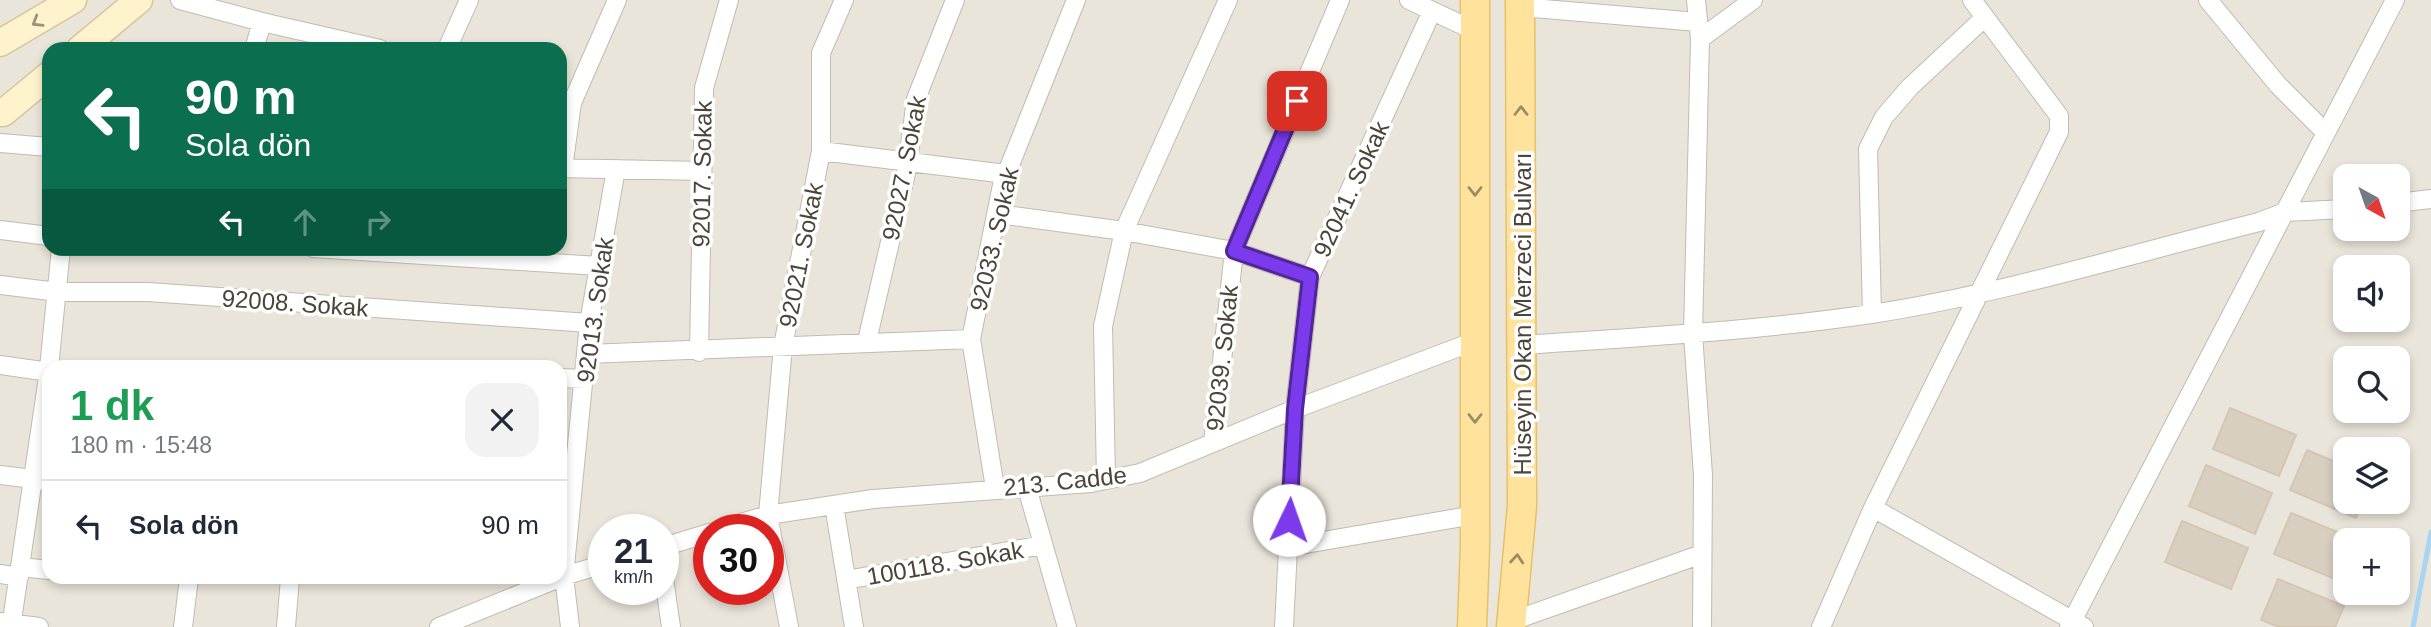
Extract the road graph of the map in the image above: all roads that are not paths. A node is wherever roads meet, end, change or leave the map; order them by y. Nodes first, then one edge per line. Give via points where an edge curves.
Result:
1 (73, 0) edge
2 (139, 0) edge
3 (180, 0) edge
4 (469, 0) edge
5 (617, 0) edge
6 (729, 0) edge
7 (844, 0) edge
8 (955, 0) edge
9 (1076, 0) edge
10 (1228, 0) edge
11 (1340, 0) edge
12 (1409, 0) edge
13 (1475, 0) edge
14 (1696, 0) edge
15 (1753, 0) edge
16 (1972, 0) edge
17 (2208, 0) edge
18 (2395, 0) edge
19 (1520, 4) edge
20 (1432, 11) junction
21 (1984, 18) junction
22 (262, 22) junction
23 (1475, 31) junction
24 (1699, 31) junction
25 (88, 42) edge
26 (256, 42) edge
27 (349, 42) edge
28 (450, 42) edge
29 (0, 43) edge
30 (42, 80) edge
31 (567, 99) edge
32 (1, 108) edge
33 (2326, 133) junction
34 (0, 143) edge
35 (42, 146) edge
36 (821, 151) junction
37 (908, 162) junction
38 (567, 168) edge
39 (616, 169) junction
40 (702, 171) junction
41 (1006, 174) junction
42 (2431, 199) edge
43 (2410, 202) edge
44 (2333, 210) edge
45 (2285, 212) junction
46 (998, 214) junction
47 (0, 230) edge
48 (1124, 231) junction
49 (42, 235) edge
50 (1234, 251) junction
51 (60, 256) edge
52 (440, 256) edge
53 (599, 266) junction
54 (1310, 277) junction
55 (0, 285) edge
56 (1982, 291) junction
57 (58, 292) junction
58 (1872, 314) junction
59 (589, 323) junction
60 (1693, 334) junction
61 (971, 339) junction
62 (867, 341) junction
63 (1475, 341) junction
64 (1522, 345) junction
65 (783, 346) junction
66 (699, 352) junction
67 (587, 354) junction
68 (50, 360) edge
69 (0, 365) edge
70 (42, 369) edge
71 (567, 378) edge
72 (584, 379) junction
73 (1295, 409) junction
74 (1213, 443) junction
75 (0, 475) edge
76 (42, 480) edge
77 (1106, 480) junction
78 (995, 488) junction
79 (1027, 488) junction
80 (834, 505) junction
81 (1873, 508) junction
82 (768, 514) edge
83 (775, 514) edge
84 (1475, 515) junction
85 (1043, 545) junction
86 (567, 546) edge
87 (1288, 547) junction
88 (1702, 554) junction
89 (588, 569) edge
90 (42, 570) edge
91 (20, 572) junction
92 (0, 574) edge
93 (567, 575) edge
94 (846, 580) junction
95 (188, 584) edge
96 (290, 584) edge
97 (549, 584) edge
98 (565, 584) edge
99 (784, 600) edge
100 (668, 605) edge
101 (481, 619) edge
102 (7, 624) edge
103 (1512, 624) edge
104 (2075, 625) edge
105 (39, 627) edge
106 (183, 627) edge
107 (286, 627) edge
108 (439, 627) edge
109 (570, 627) edge
110 (671, 627) edge
111 (789, 627) edge
112 (854, 627) edge
113 (1067, 627) edge
114 (1284, 627) edge
115 (1472, 627) edge
116 (1702, 627) edge
117 (1821, 627) edge

1 -> 29 street
2 - 25 street
3 - 22 street
4 - 28 street
5 - 31 street
6 - 40 street, 92017. Sokak via 705,88
7 - 36 street, 92021. Sokak via 821,53
8 - 37 street, 92027. Sokak via 916,99
9 - 41 street, 92033. Sokak
10 - 48 street
11 - 50 street, 92039. Sokak
12 - 20 street
13 - 23 main road, Hüseyin Okan Merzeci Bulvarı
14 - 24 street
15 - 24 street
16 - 21 street
17 - 33 street via 2278,85
18 - 33 street
19 - 24 street
64 -> 19 main road, Hüseyin Okan Merzeci Bulvarı
20 - 23 street
20 - 54 street, 92041. Sokak
21 - 56 street via 2059,116 2059,132
21 - 58 street via 1910,87 1884,117 1868,149
22 - 26 street
22 - 27 street
23 -> 63 main road, Hüseyin Okan Merzeci Bulvarı
24 - 60 street
30 - 32 street
33 - 45 street
34 - 35 street
36 - 37 street
36 - 65 street, 92021. Sokak
37 - 41 street
37 - 62 street, 92027. Sokak
38 - 39 street
39 - 40 street
39 - 53 street, 92013. Sokak
40 - 66 street, 92017. Sokak
41 - 46 street, 92033. Sokak
42 - 43 street
44 - 45 street
45 - 56 street
45 - 104 street
46 - 48 street
46 - 61 street, 92033. Sokak
47 - 49 street
48 - 50 street
48 - 77 street via 1103,327
50 - 54 street
50 - 74 street, 92039. Sokak
51 - 57 street
52 - 53 street
53 - 59 street, 92013. Sokak
54 - 73 street, 92041. Sokak
55 - 57 street, 92008. Sokak
56 - 58 street
56 - 81 street
57 - 59 street, 92008. Sokak via 148,292
57 - 68 street
58 - 60 street
59 - 67 street, 92013. Sokak
60 - 64 street
60 - 88 street via 1703,475
61 - 62 street
61 - 78 street, 92033. Sokak
62 - 65 street
63 - 73 street, 213. Cadde
63 -> 84 main road, Hüseyin Okan Merzeci Bulvarı
103 -> 64 main road, Hüseyin Okan Merzeci Bulvarı via 1522,506
65 - 66 street
65 - 82 street, 92021. Sokak
66 - 67 street
67 - 72 street, 92013. Sokak
69 - 70 street
71 - 72 street
72 - 86 street, 92013. Sokak
73 - 74 street, 213. Cadde
73 - 87 street, 92041. Sokak
74 - 77 street, 213. Cadde via 1140,473
75 - 76 street
76 - 91 street
77 - 79 street, 213. Cadde
78 - 79 street, 213. Cadde
78 - 80 street, 213. Cadde
79 - 85 street, 100118. Sokak
80 - 83 street, 213. Cadde
80 - 94 street
81 - 104 street
81 - 117 street
84 - 87 street
84 - 115 main road, Hüseyin Okan Merzeci Bulvarı
85 - 94 street, 100118. Sokak
85 - 113 street, 100118. Sokak
87 - 114 street, 92041. Sokak
88 - 103 street
88 - 116 street
89 - 93 street
90 - 91 street
91 - 92 street
91 - 102 street
94 - 112 street
95 - 106 street
96 - 107 street
97 - 101 street
98 - 109 street, 92013. Sokak
99 - 111 street, 92021. Sokak
100 - 110 street
101 - 108 street
102 - 105 street

